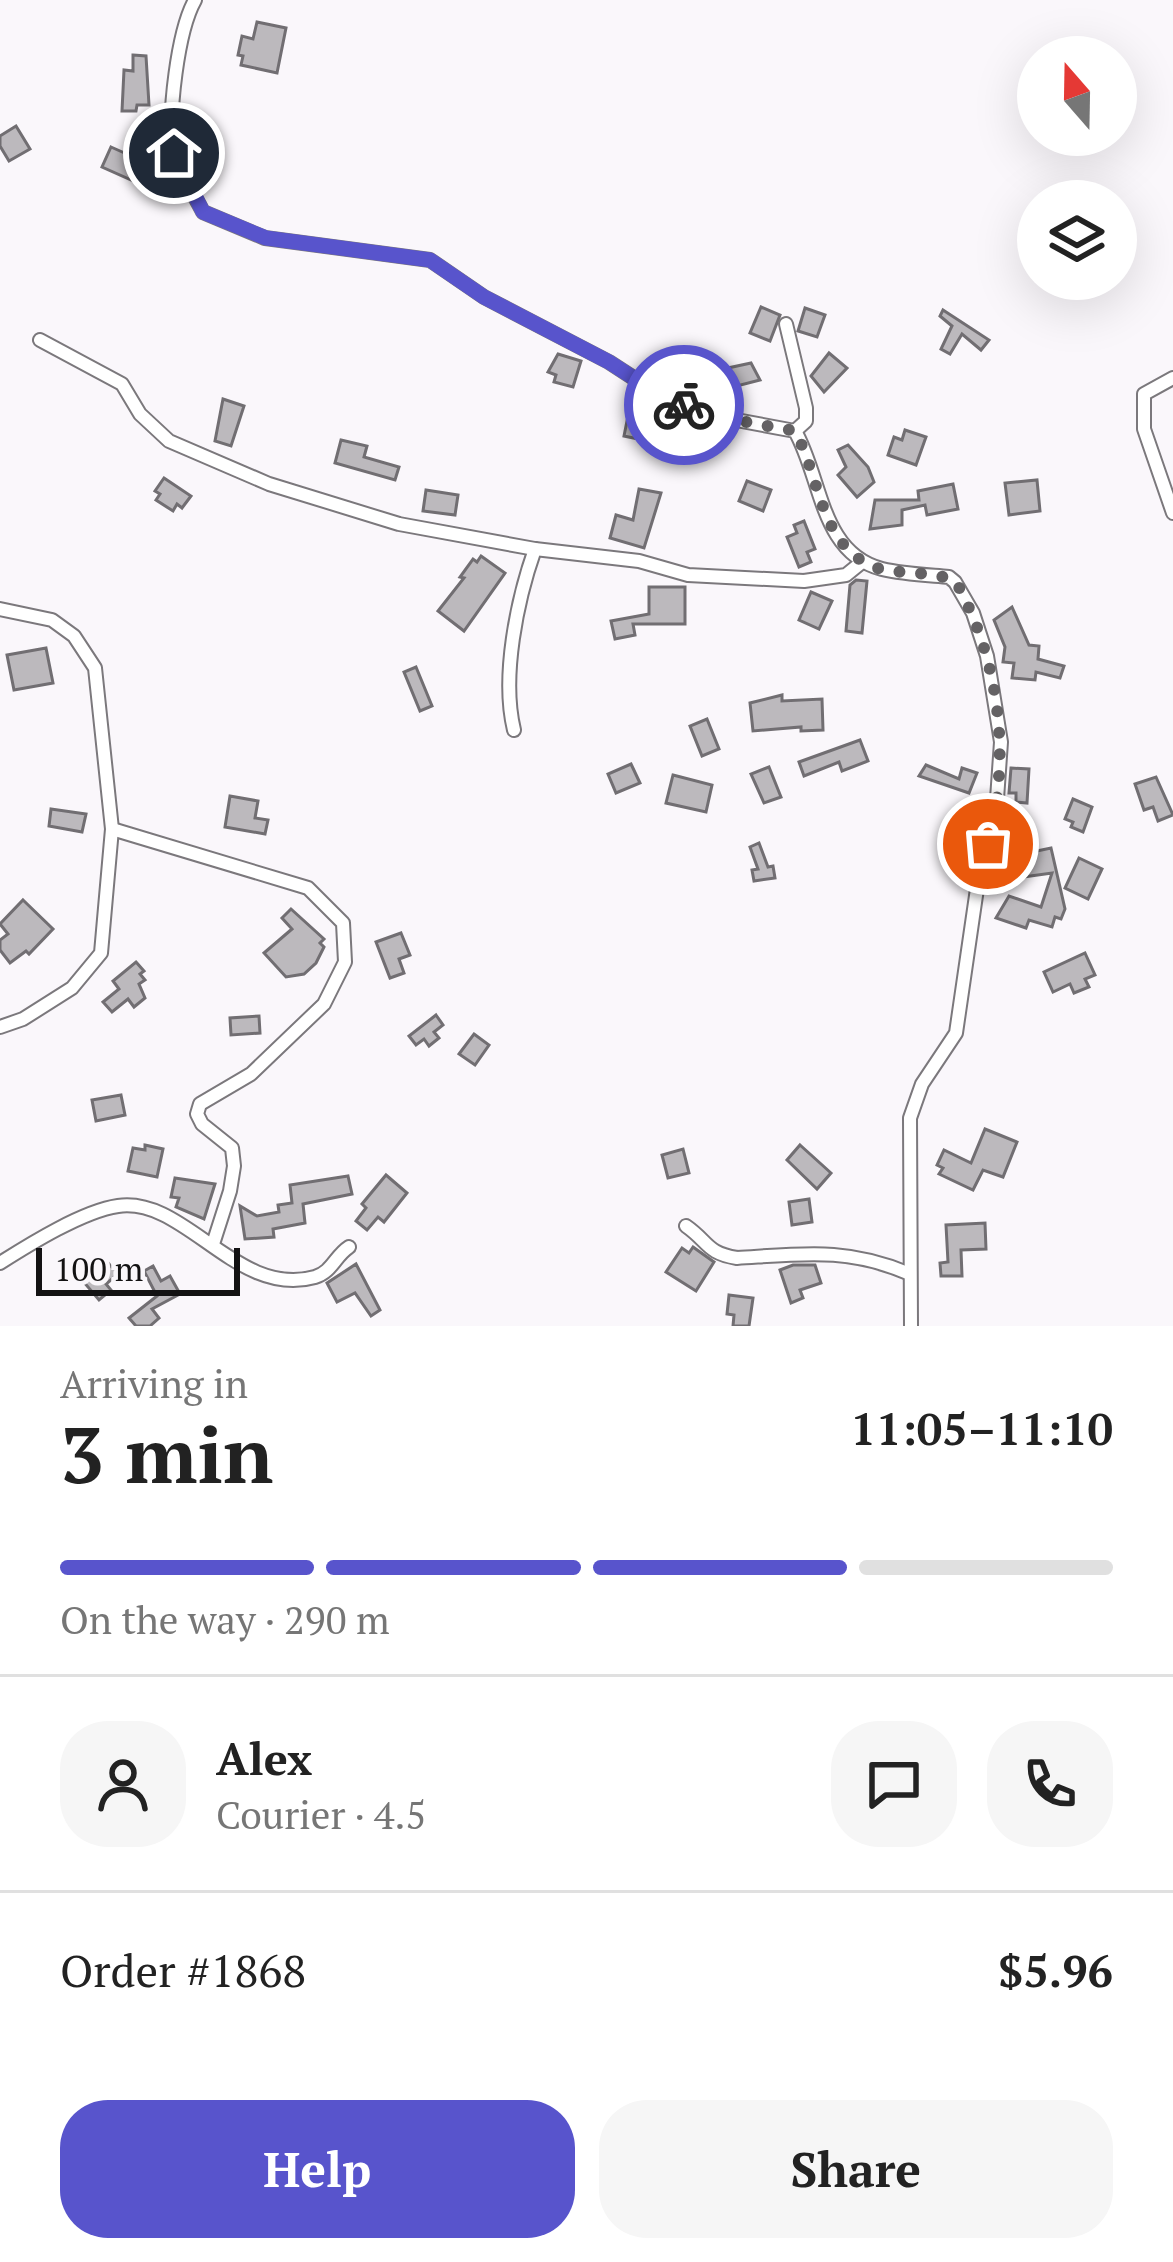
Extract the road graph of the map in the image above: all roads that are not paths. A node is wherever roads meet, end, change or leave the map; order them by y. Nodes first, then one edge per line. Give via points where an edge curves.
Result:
1 (195, 0) edge
2 (786, 324) dead end
3 (40, 340) dead end
4 (1173, 378) edge
5 (795, 431) junction
6 (1173, 513) edge
7 (535, 549) junction
8 (862, 562) junction
9 (0, 609) edge
10 (514, 730) dead end
11 (112, 829) junction
12 (0, 1028) edge
13 (686, 1226) dead end
14 (213, 1244) junction
15 (349, 1247) dead end
16 (0, 1263) edge
17 (910, 1274) junction
18 (911, 1326) edge

1 - 5 street via 184,20 174,153 203,212 266,238 430,260 666,399
2 - 5 street via 806,408
3 - 7 street via 122,384 169,441 268,484 399,524
4 - 6 street via 1144,394 1144,429
5 - 8 street via 838,541
7 - 8 street via 688,575 804,581 846,574
7 - 10 street via 522,586 507,703
8 - 17 street via 956,582 987,656 1001,742 956,1033 912,1104
9 - 11 street via 52,620 74,636 94,668
11 - 12 street via 101,953 72,988
11 - 14 street via 308,888 343,923 345,962 324,1004 251,1074 200,1104 202,1124 232,1148 234,1166
13 - 17 street via 722,1256 830,1252
14 - 15 street via 250,1271 289,1280 326,1273
14 - 16 street via 153,1212 118,1206
17 - 18 street

